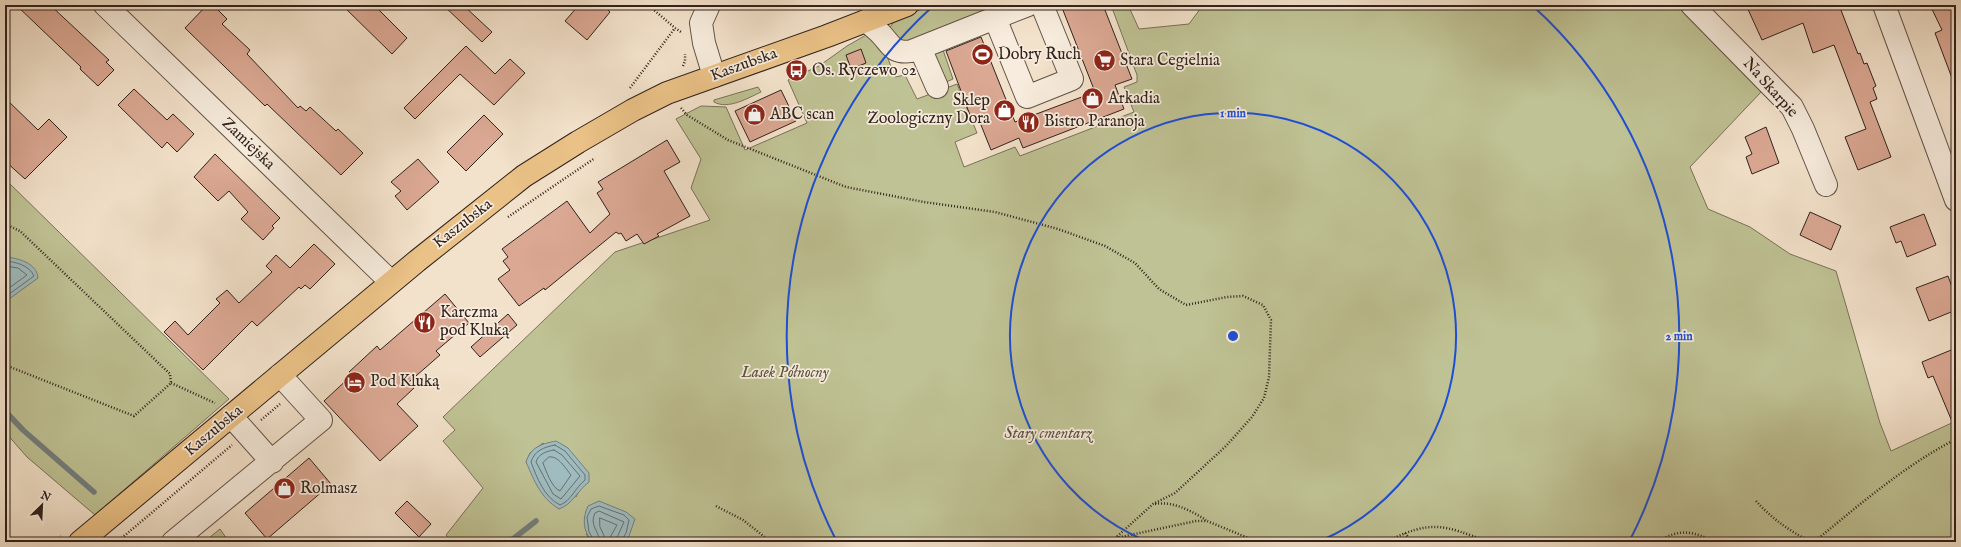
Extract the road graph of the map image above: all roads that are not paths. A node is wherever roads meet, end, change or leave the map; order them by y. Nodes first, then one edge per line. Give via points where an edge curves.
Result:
1 (105, 5) edge
2 (709, 5) edge
3 (907, 5) edge
4 (1042, 5) edge
5 (1692, 5) edge
6 (1884, 5) edge
7 (1020, 6) edge
8 (995, 18) junction
9 (866, 21) junction
10 (920, 48) junction
11 (714, 76) junction
12 (937, 87) dead end
13 (1826, 185) dead end
14 (1956, 200) edge
15 (391, 282) junction
16 (280, 375) junction
17 (223, 410) junction
18 (272, 462) junction
19 (80, 542) edge
20 (173, 542) edge

1 - 15 street, Zamiejska
2 - 11 street via 701,23
3 - 9 main road, Kaszubska
4 - 8 street via 1072,79 1027,97
5 - 13 street, Na Skarpie via 1792,108 1804,129
6 - 14 street
7 - 8 street
8 - 10 street
9 - 10 street via 893,49 904,52
9 - 11 main road, Kaszubska
10 - 12 street
11 - 15 main road, Kaszubska via 667,93 606,126 524,176
15 - 16 main road, Kaszubska
16 - 17 main road, Kaszubska
16 - 18 street via 322,420
17 - 18 street
17 - 19 main road, Kaszubska
18 - 20 street

